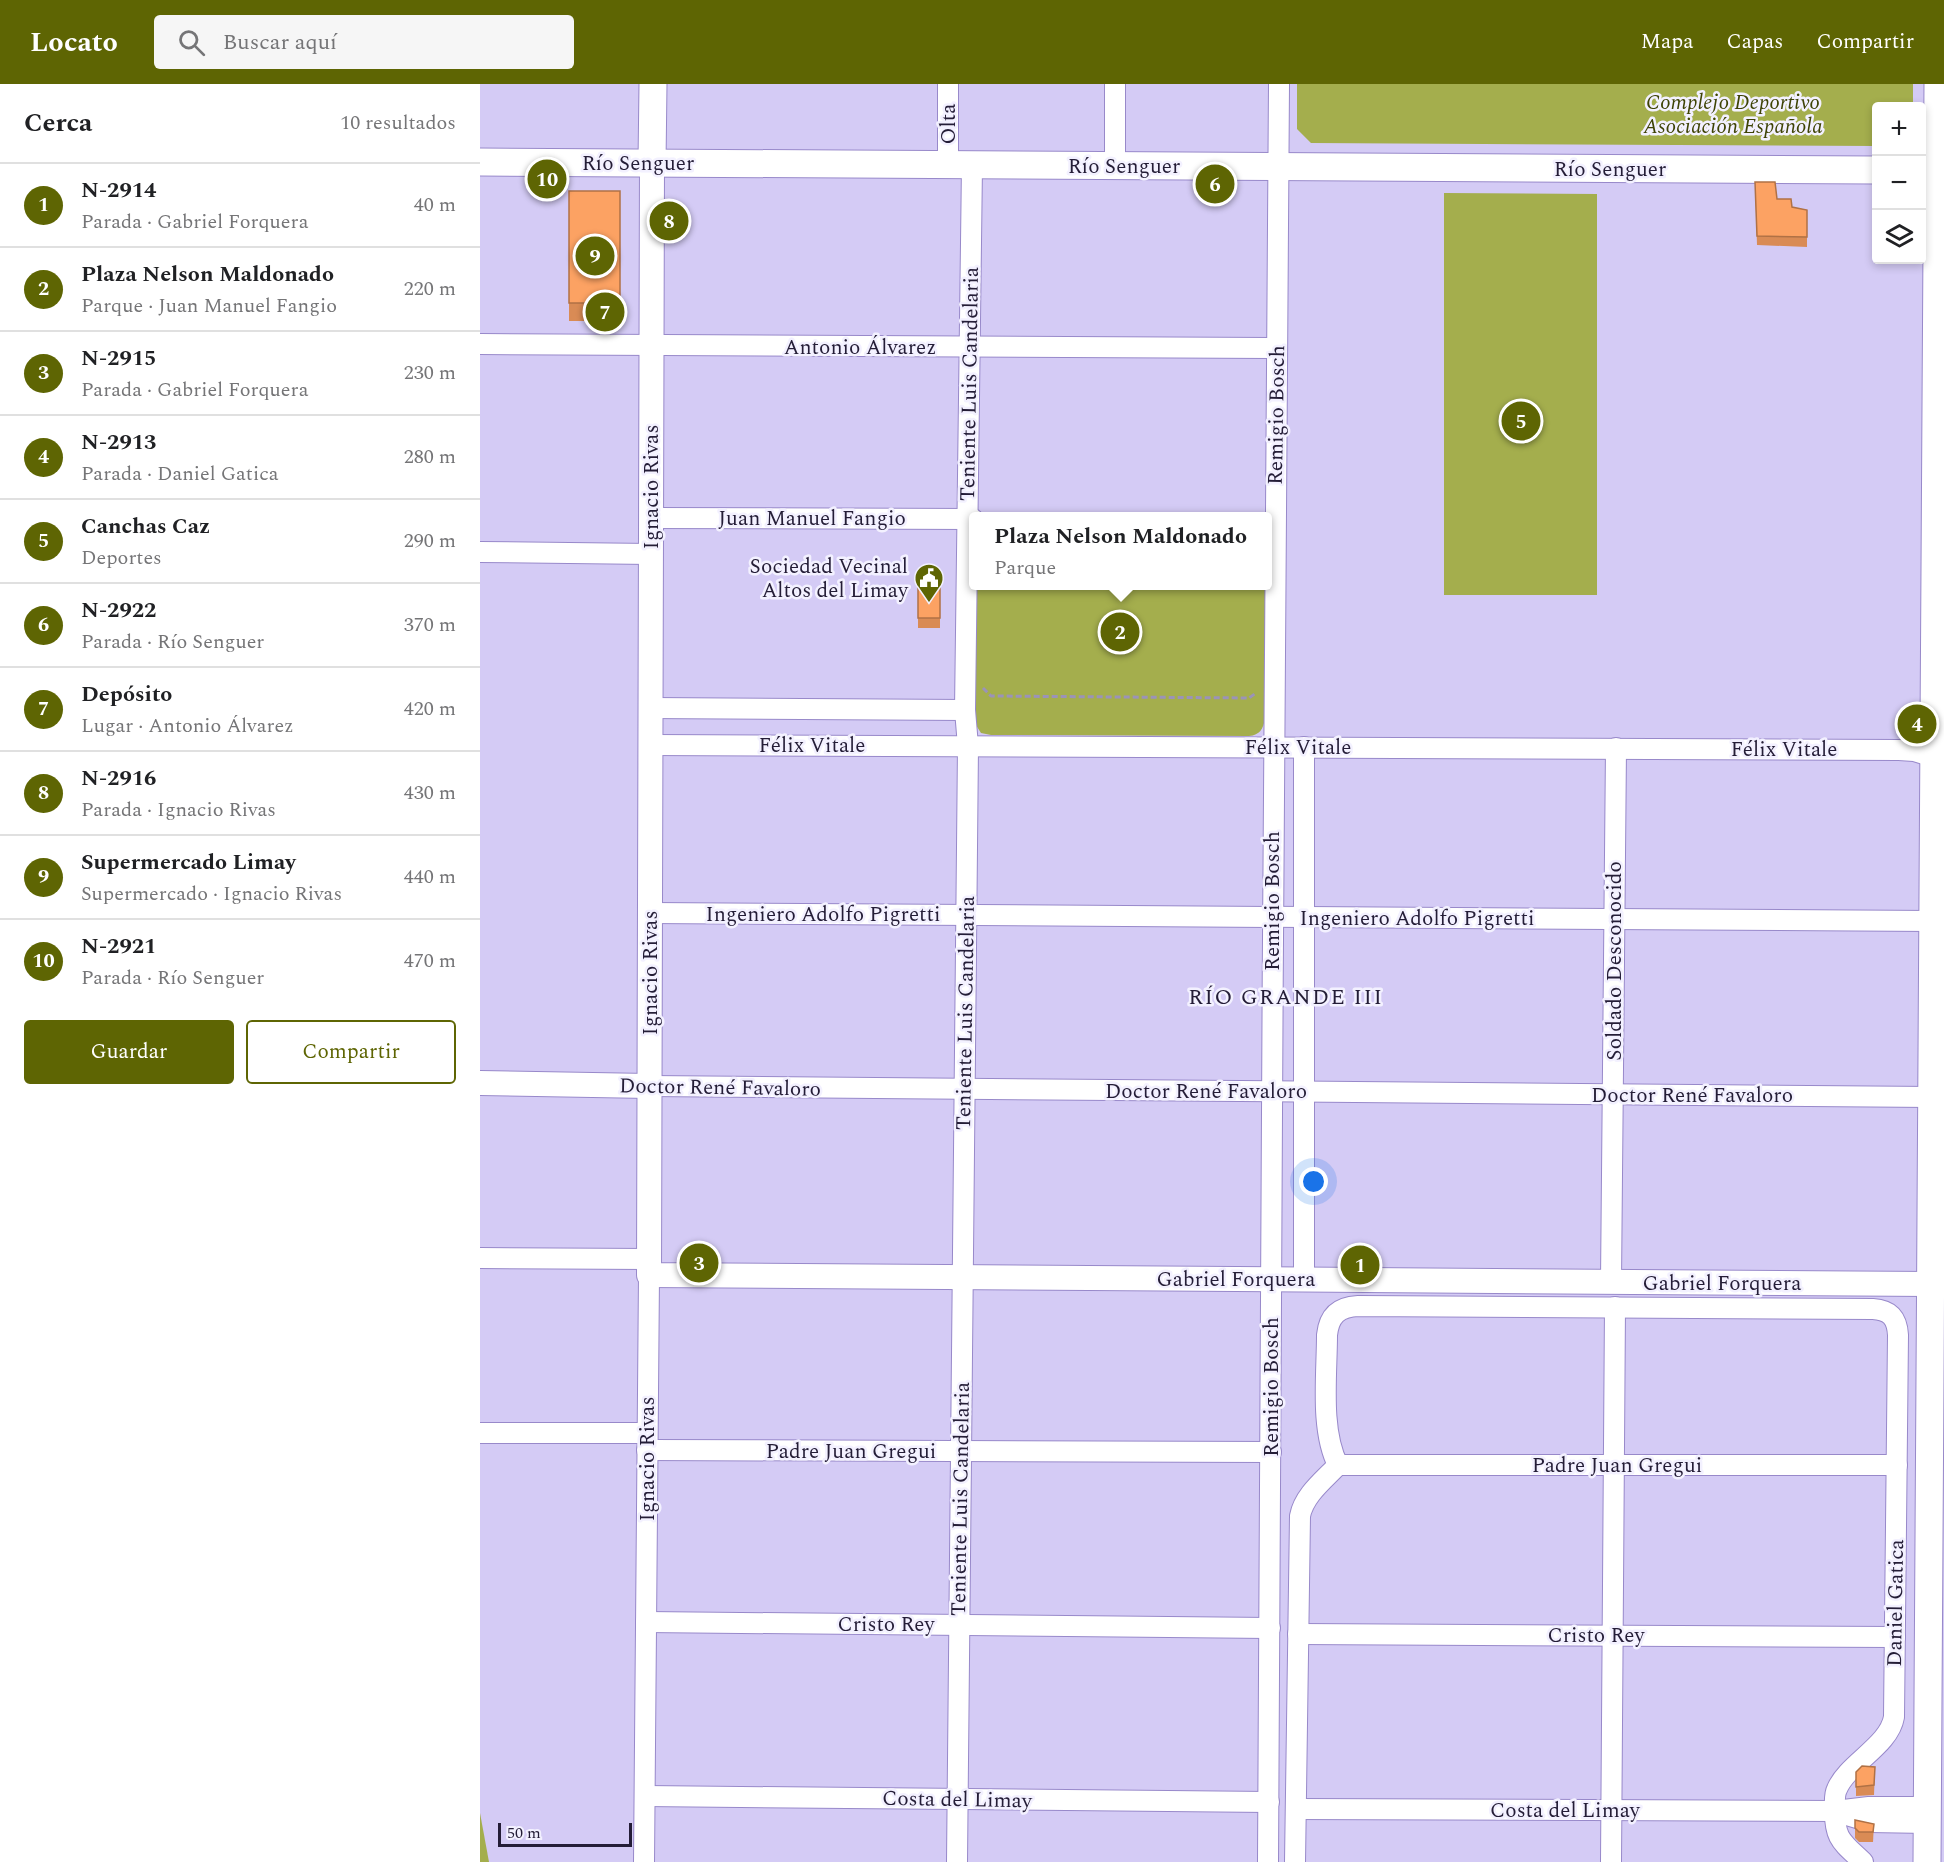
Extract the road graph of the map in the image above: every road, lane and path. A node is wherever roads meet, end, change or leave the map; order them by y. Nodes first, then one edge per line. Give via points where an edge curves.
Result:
1 (653, 84) edge
2 (948, 84) edge
3 (1115, 84) edge
4 (1280, 84) edge
5 (1938, 84) edge
6 (480, 162) edge
7 (652, 163) junction
8 (960, 165) junction
9 (1115, 166) junction
10 (1279, 167) junction
11 (1872, 170) edge
12 (1934, 171) edge
13 (480, 344) edge
14 (652, 346) junction
15 (970, 347) junction
16 (1277, 348) junction
17 (1940, 372) edge
18 (970, 512) edge
19 (1271, 512) edge
20 (651, 518) junction
21 (969, 519) edge
22 (969, 551) edge
23 (480, 552) edge
24 (651, 554) junction
25 (1271, 590) edge
26 (980, 686) dead end
27 (1260, 689) dead end
28 (651, 708) junction
29 (964, 710) junction
30 (651, 745) junction
31 (968, 746) junction
32 (1272, 747) junction
33 (1304, 747) junction
34 (1616, 748) junction
35 (1939, 758) edge
36 (650, 913) junction
37 (966, 915) junction
38 (1272, 917) junction
39 (1304, 917) junction
40 (1614, 919) junction
41 (1933, 921) junction
42 (480, 1083) edge
43 (649, 1086) junction
44 (964, 1089) junction
45 (1272, 1092) junction
46 (1304, 1092) junction
47 (1613, 1094) junction
48 (1932, 1097) junction
49 (1937, 1236) edge
50 (480, 1258) edge
51 (649, 1267) junction
52 (963, 1278) junction
53 (1272, 1280) junction
54 (1304, 1280) junction
55 (1611, 1282) junction
56 (1931, 1284) junction
57 (1615, 1307) junction
58 (1891, 1314) joint
59 (480, 1433) edge
60 (648, 1442) junction
61 (961, 1451) junction
62 (1271, 1452) junction
63 (1338, 1465) junction
64 (1614, 1465) junction
65 (1897, 1465) junction
66 (646, 1622) junction
67 (959, 1625) junction
68 (1270, 1628) junction
69 (1298, 1634) junction
70 (1612, 1635) junction
71 (1895, 1637) junction
72 (645, 1796) junction
73 (957, 1799) junction
74 (1269, 1802) junction
75 (1296, 1809) junction
76 (1611, 1810) junction
77 (1834, 1811) junction
78 (1927, 1815) junction
79 (644, 1862) edge
80 (957, 1862) edge
81 (1268, 1862) edge
82 (1295, 1862) edge
83 (1611, 1862) edge
84 (1863, 1862) edge
85 (1927, 1862) edge

1 - 7 main road, Ignacio Rivas
2 - 8 street, Olta
3 - 9 street
4 - 10 street, Remigio Bosch
5 - 12 main road, Daniel Gatica
6 - 7 main road, Río Senguer
7 - 8 main road, Río Senguer
7 - 14 street, Ignacio Rivas
8 - 9 main road, Río Senguer
8 - 15 street, Teniente Luis Candelaria
9 - 10 main road, Río Senguer
10 - 11 main road, Río Senguer
10 - 16 street, Remigio Bosch
12 - 17 main road, Daniel Gatica
13 - 14 street, Antonio Álvarez
14 - 15 street, Antonio Álvarez
14 - 20 street, Ignacio Rivas
15 - 16 street, Antonio Álvarez
15 - 18 street, Teniente Luis Candelaria
16 - 19 street, Remigio Bosch
17 - 35 main road, Daniel Gatica
20 - 21 street, Juan Manuel Fangio
20 - 24 street, Ignacio Rivas
22 - 29 street, Teniente Luis Candelaria
23 - 24 street
24 - 28 street, Ignacio Rivas
25 - 32 street, Remigio Bosch
26 - 27 path via 991,696 1249,698
28 - 29 street, Félix Vitale
28 - 30 street, Ignacio Rivas
29 - 31 street, Teniente Luis Candelaria
30 - 31 street, Félix Vitale
30 - 36 street, Ignacio Rivas
31 - 32 street, Félix Vitale
31 - 37 street, Teniente Luis Candelaria
32 - 33 street, Félix Vitale
32 - 38 street, Remigio Bosch
33 - 34 street, Félix Vitale
33 - 39 street, Remigio Bosch
34 - 35 street, Félix Vitale via 1899,750
34 - 40 street, Soldado Desconocido
35 - 41 main road, Daniel Gatica
36 - 37 street, Ingeniero Adolfo Pigretti
36 - 43 street, Ignacio Rivas
37 - 38 street, Ingeniero Adolfo Pigretti
37 - 44 street, Teniente Luis Candelaria
38 - 39 street, Ingeniero Adolfo Pigretti
38 - 45 street, Remigio Bosch
39 - 40 street, Ingeniero Adolfo Pigretti
39 - 46 street, Remigio Bosch
40 - 41 street, Ingeniero Adolfo Pigretti
40 - 47 street, Soldado Desconocido
41 - 48 main road, Daniel Gatica
42 - 43 street, Doctor René Favaloro
43 - 44 street, Doctor René Favaloro
43 - 51 street, Ignacio Rivas
44 - 45 street, Doctor René Favaloro
44 - 52 street, Teniente Luis Candelaria
45 - 46 street, Doctor René Favaloro
45 - 53 street, Remigio Bosch
46 - 47 street, Doctor René Favaloro
46 - 54 street, Remigio Bosch
47 - 48 street, Doctor René Favaloro
47 - 55 street, Soldado Desconocido
48 - 49 main road, Daniel Gatica
49 - 56 main road, Daniel Gatica
50 - 51 street, Gabriel Forquera
51 - 52 street, Gabriel Forquera
51 - 60 street, Ignacio Rivas
52 - 53 street, Gabriel Forquera
52 - 61 street, Teniente Luis Candelaria
53 - 54 street, Gabriel Forquera
53 - 62 street, Remigio Bosch
54 - 55 street, Gabriel Forquera
55 - 56 street, Gabriel Forquera
56 - 78 main road, Daniel Gatica
57 - 58 street, Gabriel Forquera via 1873,1309
57 - 63 street, Gabriel Forquera via 1345,1307 1330,1320 1327,1335 1327,1429
57 - 64 street
58 - 65 street, Daniel Gatica via 1898,1335
59 - 60 street, Padre Juan Gregui
60 - 61 street, Padre Juan Gregui
60 - 66 street, Ignacio Rivas
61 - 62 street, Padre Juan Gregui
61 - 67 street, Teniente Luis Candelaria
62 - 68 street, Remigio Bosch
63 - 64 street, Padre Juan Gregui
63 - 69 street via 1301,1509
64 - 65 street, Padre Juan Gregui
64 - 70 street
65 - 71 street, Daniel Gatica
66 - 67 street, Cristo Rey
66 - 72 street, Ignacio Rivas
67 - 68 street, Cristo Rey
67 - 73 street, Teniente Luis Candelaria
68 - 74 street, Remigio Bosch
69 - 70 street, Cristo Rey
69 - 75 street
70 - 71 street, Cristo Rey
70 - 76 street
71 - 77 street, Daniel Gatica via 1893,1722 1840,1783
72 - 73 street, Costa del Limay
72 - 79 street, Ignacio Rivas
73 - 74 street, Costa del Limay
73 - 80 street, Teniente Luis Candelaria
74 - 81 street, Remigio Bosch
75 - 76 street, Costa del Limay
75 - 82 street
76 - 77 street, Costa del Limay
76 - 83 street
77 - 78 street, Costa del Limay via 1870,1822
77 - 84 street, Daniel Gatica via 1837,1834
78 - 85 main road, Daniel Gatica

